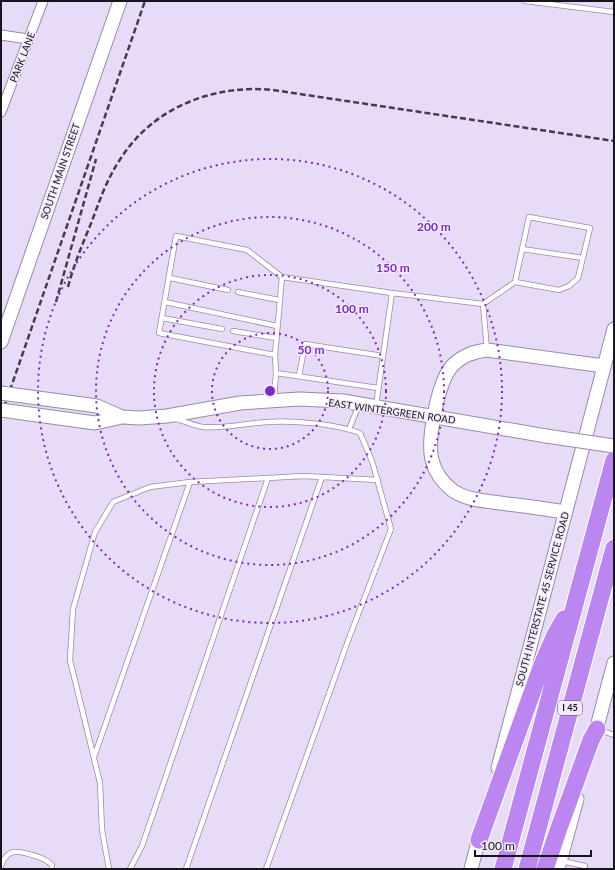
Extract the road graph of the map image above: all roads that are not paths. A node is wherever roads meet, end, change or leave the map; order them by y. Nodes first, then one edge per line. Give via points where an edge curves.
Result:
1 (43, 1) edge
2 (120, 1) edge
3 (525, 1) edge
4 (614, 12) edge
5 (1, 36) edge
6 (28, 39) junction
7 (1, 112) edge
8 (522, 250) junction
9 (583, 258) junction
10 (282, 277) junction
11 (170, 278) junction
12 (515, 282) junction
13 (228, 290) dead end
14 (238, 292) dead end
15 (392, 293) junction
16 (279, 300) junction
17 (165, 302) junction
18 (483, 304) junction
19 (162, 318) junction
20 (277, 326) junction
21 (222, 329) dead end
22 (614, 329) edge
23 (233, 331) dead end
24 (276, 338) junction
25 (1, 342) edge
26 (487, 350) junction
27 (275, 355) junction
28 (382, 356) junction
29 (604, 366) junction
30 (276, 373) junction
31 (300, 376) junction
32 (378, 388) junction
33 (1, 394) edge
34 (274, 400) junction
35 (359, 405) junction
36 (376, 408) junction
37 (1, 410) edge
38 (167, 416) junction
39 (434, 416) junction
40 (122, 417) junction
41 (349, 429) junction
42 (614, 446) edge
43 (614, 460) edge
44 (322, 477) junction
45 (268, 478) junction
46 (378, 480) junction
47 (190, 482) junction
48 (565, 512) junction
49 (614, 548) edge
50 (576, 599) junction
51 (614, 663) edge
52 (596, 729) junction
53 (614, 735) edge
54 (94, 757) junction
55 (479, 840) junction
56 (559, 865) edge
57 (1, 866) edge
58 (585, 866) dead end
59 (52, 869) edge
60 (109, 869) edge
61 (130, 869) edge
62 (186, 869) edge
63 (266, 869) edge
64 (471, 869) edge
65 (503, 869) edge
66 (527, 869) edge
67 (545, 869) edge

1 - 6 street, PARK LANE
2 - 25 main road, SOUTH MAIN STREET
3 - 4 lane
5 - 6 street
6 - 7 street, PARK LANE
8 - 9 lane
8 - 9 lane via 529,217 590,228
8 - 12 lane
9 - 12 lane via 578,278 559,290
10 - 11 lane via 247,250 176,236
10 - 15 lane
10 - 16 lane
11 - 13 lane
11 - 17 lane
12 - 18 lane
14 - 16 lane
15 - 18 lane
15 - 28 lane
16 - 20 lane
17 - 19 lane
17 - 20 lane
18 - 26 lane
19 - 21 lane
19 - 27 lane via 159,333
20 - 24 lane
22 - 29 main road, SOUTH INTERSTATE 45 SERVICE ROAD
23 - 24 lane
24 - 27 lane
26 - 29 main road
26 - 39 main road via 466,355 451,367 440,390
27 - 30 lane
28 - 31 lane via 305,344
28 - 32 lane
29 - 48 main road, SOUTH INTERSTATE 45 SERVICE ROAD
30 - 31 lane
30 - 34 lane
31 - 32 lane
32 - 36 lane
33 - 40 main road, bridge via 97,406
34 - 35 main road, EAST WINTERGREEN ROAD via 336,401
34 - 38 main road, EAST WINTERGREEN ROAD via 240,403
35 - 36 main road, EAST WINTERGREEN ROAD
35 - 41 lane
36 - 39 main road, EAST WINTERGREEN ROAD
37 - 40 main road, bridge via 95,423
38 - 40 main road, EAST WINTERGREEN ROAD
38 - 41 lane via 202,427 267,422
39 - 42 main road, EAST WINTERGREEN ROAD, bridge
39 - 48 main road via 432,461 442,481 454,491 475,499
41 - 46 lane via 360,433
43 - 50 highway, I 45
44 - 45 lane
44 - 46 lane
44 - 62 lane
45 - 47 lane
45 - 61 lane via 142,846
46 - 63 lane via 391,529
47 - 54 lane
47 - 54 lane via 150,487 113,502 96,532 73,609 70,660
48 - 55 main road, SOUTH INTERSTATE 45 SERVICE ROAD
49 - 66 highway, I 45
50 - 55 highway via 555,635 542,665
50 - 65 highway, I 45
51 - 52 main road
52 - 53 lane
52 - 56 main road
52 - 67 highway
54 - 60 lane via 100,783 102,830
55 - 64 main road, SOUTH INTERSTATE 45 SERVICE ROAD
56 - 58 lane
57 - 59 lane via 4,858 10,853 20,851 47,860

